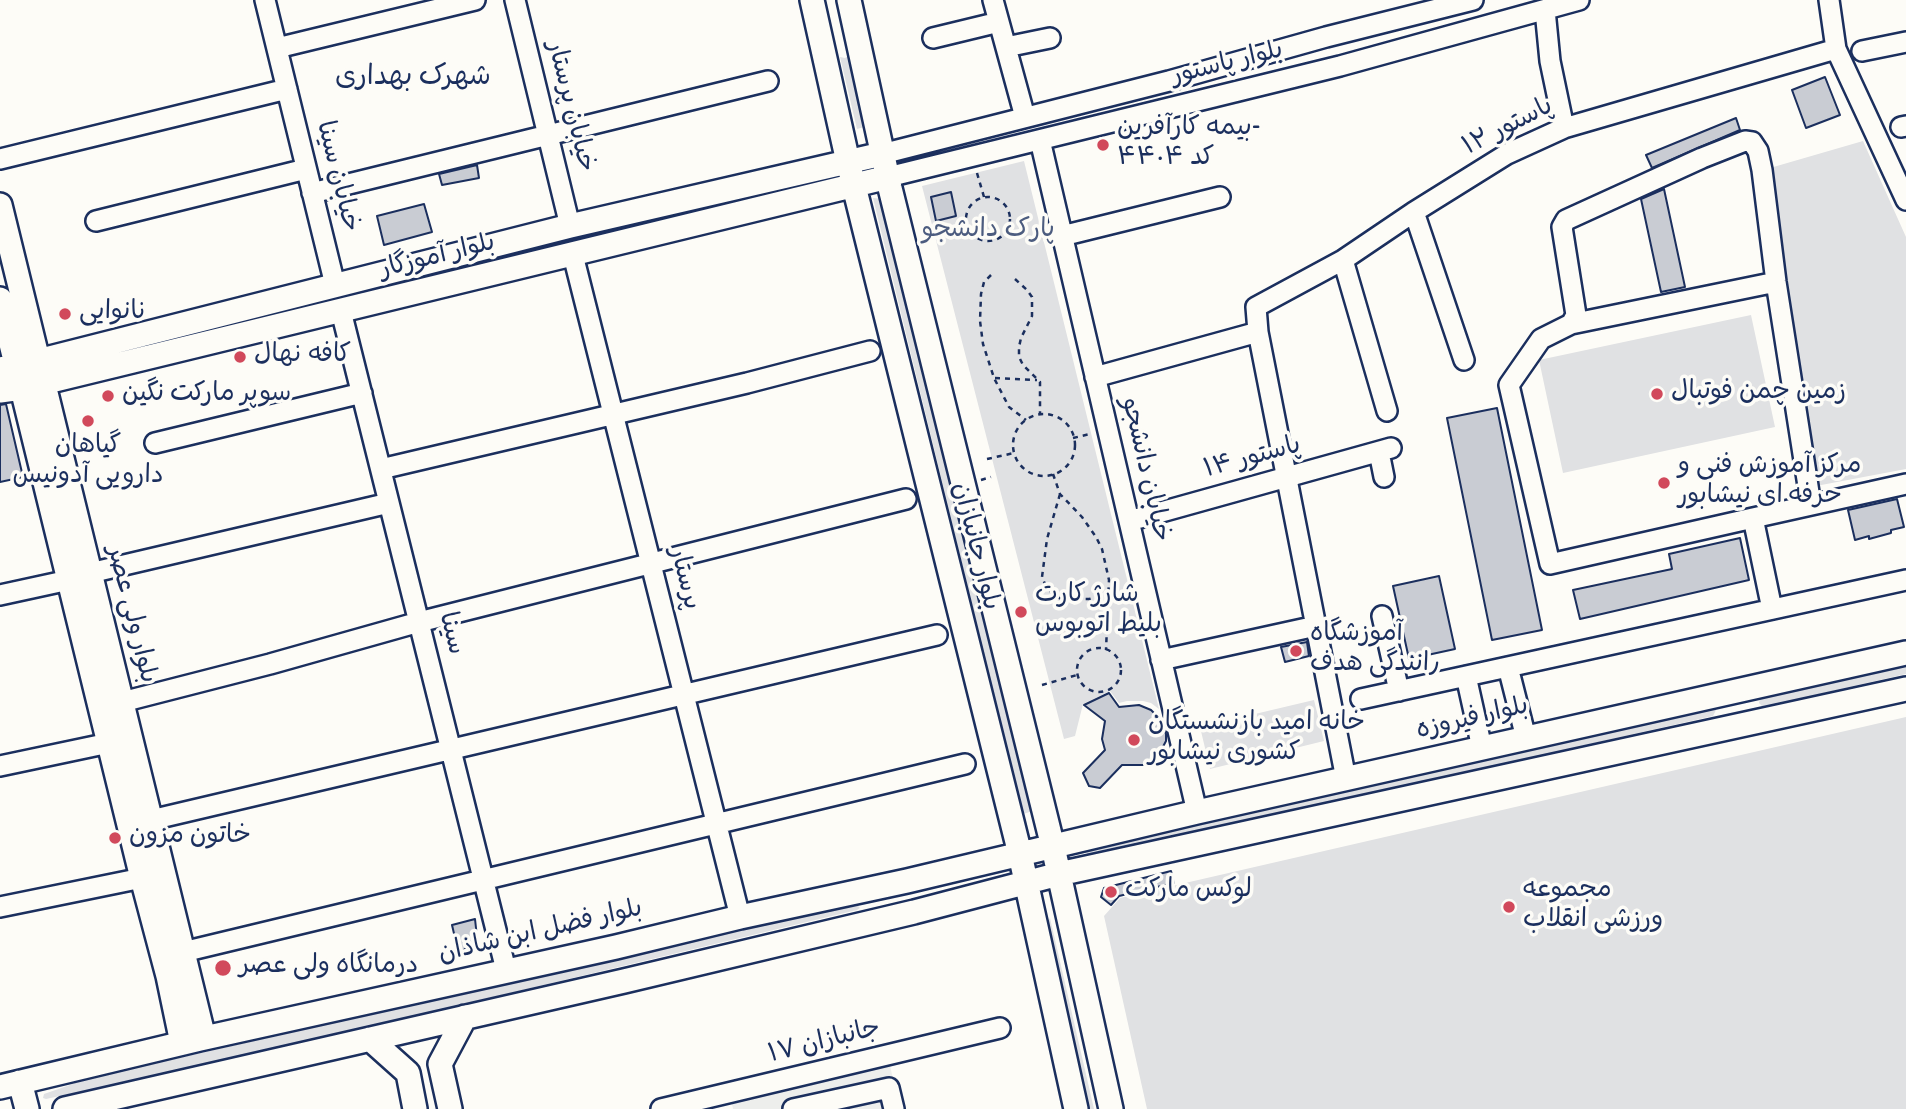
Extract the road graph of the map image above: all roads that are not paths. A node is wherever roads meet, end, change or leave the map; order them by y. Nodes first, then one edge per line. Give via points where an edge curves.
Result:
1 (265, 0) edge
2 (475, 0) edge
3 (515, 0) edge
4 (812, 0) edge
5 (849, 0) edge
6 (993, 0) edge
7 (1473, 0) edge
8 (1579, 0) edge
9 (1829, 0) edge
10 (1545, 10) junction
11 (999, 22) junction
12 (857, 36) junction
13 (933, 38) dead end
14 (1051, 38) dead end
15 (1906, 42) edge
16 (822, 44) junction
17 (1006, 47) junction
18 (277, 48) junction
19 (1836, 49) junction
20 (1862, 51) dead end
21 (768, 81) dead end
22 (1169, 81) junction
23 (287, 89) junction
24 (1175, 106) junction
25 (1025, 117) junction
26 (1564, 128) junction
27 (548, 135) junction
28 (1040, 140) junction
29 (882, 154) junction
30 (0, 159) edge
31 (848, 162) junction
32 (306, 169) junction
33 (888, 177) junction
34 (853, 185) junction
35 (312, 193) junction
36 (1220, 197) dead end
37 (1906, 200) edge
38 (0, 205) edge
39 (1414, 212) junction
40 (96, 220) dead end
41 (570, 226) junction
42 (1062, 236) junction
43 (573, 255) junction
44 (1343, 260) junction
45 (1776, 282) junction
46 (335, 285) junction
47 (0, 299) edge
48 (341, 311) junction
49 (1571, 324) junction
50 (1258, 332) junction
51 (870, 351) dead end
52 (115, 354) junction
53 (1464, 360) dead end
54 (20, 377) edge
55 (1095, 377) junction
56 (362, 393) junction
57 (1387, 411) dead end
58 (613, 414) junction
59 (155, 443) dead end
60 (381, 469) junction
61 (1384, 477) dead end
62 (1287, 478) junction
63 (1906, 484) edge
64 (906, 499) dead end
65 (389, 503) junction
66 (1811, 505) junction
67 (1753, 518) junction
68 (1129, 521) junction
69 (650, 563) junction
70 (80, 577) junction
71 (1906, 580) edge
72 (0, 595) edge
73 (1772, 609) junction
74 (1382, 617) dead end
75 (419, 622) junction
76 (1315, 626) junction
77 (937, 635) dead end
78 (1906, 653) edge
79 (1161, 660) junction
80 (1508, 667) junction
81 (1466, 676) junction
82 (1906, 689) edge
83 (1399, 691) junction
84 (1730, 692) junction
85 (684, 695) junction
86 (1361, 699) dead end
87 (122, 702) junction
88 (1739, 725) junction
89 (1526, 738) junction
90 (109, 743) junction
91 (1482, 748) junction
92 (451, 749) junction
93 (965, 764) dead end
94 (0, 766) edge
95 (1346, 779) junction
96 (1197, 812) junction
97 (151, 820) junction
98 (716, 824) junction
99 (1053, 847) junction
100 (1020, 854) junction
101 (1059, 874) junction
102 (142, 878) junction
103 (483, 880) junction
104 (907, 881) junction
105 (1027, 882) junction
106 (0, 907) edge
107 (914, 912) junction
108 (740, 917) junction
109 (180, 967) junction
110 (506, 970) junction
111 (465, 1017) junction
112 (1000, 1028) dead end
113 (370, 1039) junction
114 (193, 1041) junction
115 (10, 1084) edge
116 (723, 1102) edge
117 (27, 1109) edge
118 (65, 1109) edge
119 (415, 1109) edge
120 (450, 1109) edge
121 (661, 1109) edge
122 (793, 1109) edge
123 (894, 1109) edge
124 (1076, 1109) edge
125 (1111, 1109) edge

1 - 18 street, خیابان سینا
2 - 18 street
3 - 27 street, خیابان پرستار
4 - 16 main road, بلوار جانبازان
5 - 12 main road, بلوار جانبازان
6 - 11 street
7 - 22 street, بلوار پاستور
8 - 10 street, بلوار پاستور
9 - 19 street
10 - 24 street, بلوار پاستور
10 - 26 street
11 - 13 street
11 - 17 street
12 - 16 main road via 842,50
12 - 29 main road, بلوار جانبازان
14 - 17 street
15 - 20 street
16 - 31 main road, بلوار جانبازان
17 - 25 street
18 - 23 street, خیابان سینا
19 - 26 street, ۱۲ پاستور
19 - 37 street
21 - 27 street
22 - 24 street
22 - 25 street, بلوار پاستور
23 - 30 street
23 - 32 street, خیابان سینا
24 - 28 street, بلوار پاستور
25 - 29 street, بلوار پاستور
26 - 39 street, ۱۲ پاستور via 1507,154
27 - 35 street
27 - 41 street, خیابان پرستار
28 - 33 street, بلوار پاستور
28 - 42 street, خیابان دانشجو
29 - 31 main road, بلوار آموزگار
29 - 33 main road, بلوار جانبازان
31 - 34 main road, بلوار جانبازان
31 - 41 main road, بلوار آموزگار
32 - 35 street, خیابان سینا
32 - 40 street
33 - 34 main road, بلوار آموزگار
33 - 99 main road, بلوار جانبازان
34 - 43 main road, بلوار آموزگار
34 - 100 main road, بلوار جانبازان
35 - 46 street, خیابان سینا
36 - 42 street
38 - 54 main road, بلوار ولی عصر
39 - 44 street, ۱۲ پاستور
39 - 53 street
41 - 46 main road, بلوار آموزگار
42 - 55 street, خیابان دانشجو
43 - 48 main road, بلوار آموزگار
43 - 58 street, پرستار
44 - 50 street, ۱۲ پاستور via 1258,304
44 - 57 street
45 - 49 street
45 - 49 street via 1758,151 1745,141 1566,220 1562,227 1576,315
45 - 66 street
46 - 52 main road, بلوار آموزگار
47 - 54 main road, بلوار ولی عصر
48 - 52 main road, بلوار آموزگار
48 - 56 street, سینا
49 - 67 street via 1541,339 1509,385 1550,564
50 - 55 street
50 - 62 street
51 - 58 street
52 - 54 main road, بلوار آموزگار
54 - 70 main road, بلوار ولی عصر
55 - 68 street, خیابان دانشجو
56 - 59 street
56 - 60 street, سینا
58 - 60 street
58 - 69 street, پرستار
60 - 65 street, سینا
61 - 62 street, پاستور ۱۴ via 1385,450
62 - 68 street, پاستور ۱۴
62 - 76 street
63 - 66 street
64 - 69 street
65 - 70 street
65 - 75 street, سینا
66 - 67 street
67 - 73 street
68 - 79 street, خیابان دانشجو
69 - 75 street
69 - 85 street, پرستار
70 - 72 street
70 - 87 main road, بلوار ولی عصر
70 - 90 main road, بلوار ولی عصر
71 - 73 street
73 - 80 street
74 - 83 street
75 - 87 street
75 - 92 street, سینا
76 - 79 street
76 - 95 street
77 - 85 street
78 - 84 main road, بلوار فیروزه
79 - 96 street, خیابان دانشجو
80 - 81 street
80 - 89 street
81 - 83 street
81 - 91 street
82 - 88 main road
83 - 86 street
84 - 88 main road
84 - 89 main road, بلوار فیروزه
85 - 92 street
85 - 98 street, پرستار
87 - 97 main road, بلوار ولی عصر
88 - 101 main road
89 - 91 main road, بلوار فیروزه
90 - 94 street
90 - 102 main road, بلوار ولی عصر
91 - 95 main road, بلوار فیروزه
92 - 97 street
92 - 103 street, سینا
93 - 98 street
95 - 96 main road, بلوار فیروزه
96 - 99 main road, بلوار فیروزه
97 - 109 main road, بلوار ولی عصر
98 - 103 street
98 - 108 street, پرستار
99 - 100 main road, بلوار فضل ابن شاذان
99 - 101 main road, بلوار جانبازان
100 - 104 main road, بلوار فضل ابن شاذان
100 - 105 main road, بلوار جانبازان
101 - 105 main road
101 - 125 main road, بلوار جانبازان
102 - 106 street
102 - 109 main road, بلوار ولی عصر
103 - 109 street via 333,916
103 - 110 street, سینا
104 - 107 main road
104 - 108 main road, بلوار فضل ابن شاذان
105 - 107 main road
105 - 124 main road, بلوار جانبازان
107 - 111 main road
108 - 110 main road, بلوار فضل ابن شاذان
109 - 114 main road, بلوار ولی عصر
110 - 114 main road, بلوار فضل ابن شاذان
111 - 113 main road
111 - 120 main road via 440,1064
112 - 116 street, جانبازان ۱۷
113 - 118 main road
113 - 119 main road via 408,1073
114 - 115 main road, بلوار فضل ابن شاذان
115 - 117 main road
116 - 121 street, جانبازان ۱۷
122 - 123 street via 889,1088

